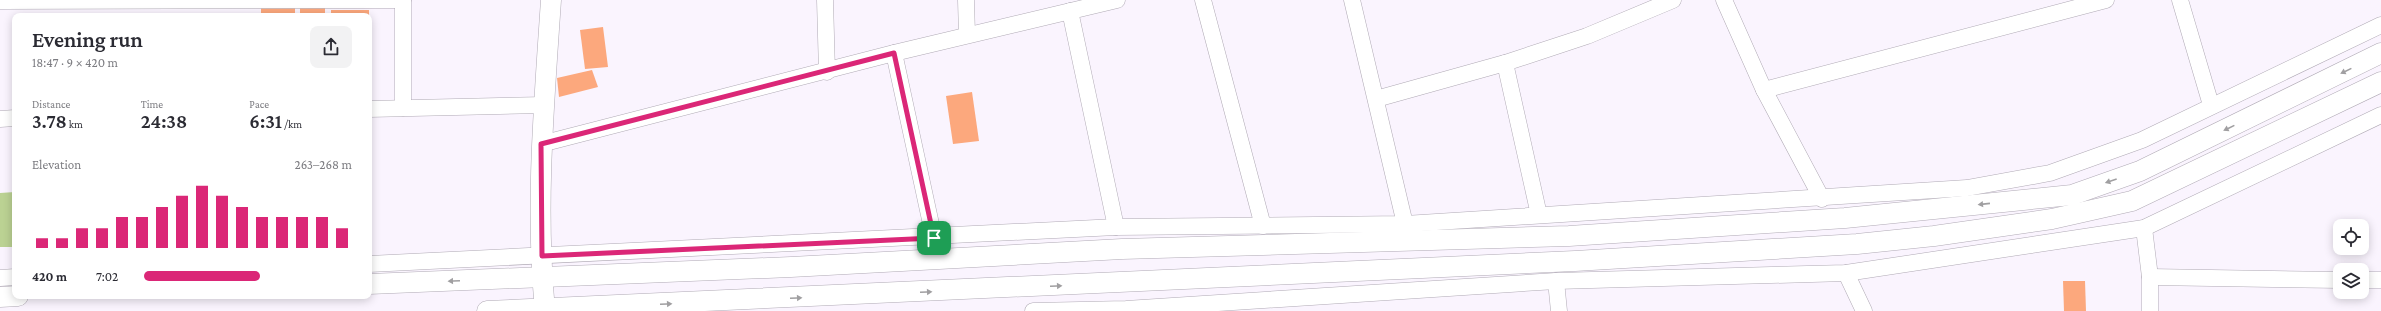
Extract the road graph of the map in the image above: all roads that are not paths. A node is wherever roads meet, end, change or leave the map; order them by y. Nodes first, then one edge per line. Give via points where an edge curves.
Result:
1 (403, 0) edge
2 (551, 0) edge
3 (825, 0) edge
4 (966, 0) edge
5 (1117, 0) edge
6 (1203, 0) edge
7 (1352, 0) edge
8 (1673, 0) edge
9 (1724, 0) edge
10 (2106, 0) edge
11 (2180, 0) edge
12 (0, 1) edge
13 (1096, 2) edge
14 (1070, 11) junction
15 (2381, 25) edge
16 (967, 35) junction
17 (894, 53) junction
18 (2381, 54) edge
19 (1505, 63) junction
20 (827, 72) junction
21 (2381, 82) edge
22 (1764, 90) junction
23 (1376, 99) junction
24 (544, 105) junction
25 (2210, 106) junction
26 (403, 108) junction
27 (372, 109) edge
28 (2381, 116) edge
29 (12, 118) edge
30 (0, 119) edge
31 (541, 144) junction
32 (1822, 199) junction
33 (1540, 215) junction
34 (1405, 224) junction
35 (1263, 226) junction
36 (1116, 228) junction
37 (2144, 228) junction
38 (934, 238) junction
39 (542, 256) junction
40 (372, 264) edge
41 (1846, 273) junction
42 (542, 276) junction
43 (12, 277) edge
44 (2150, 277) junction
45 (0, 278) edge
46 (2333, 280) edge
47 (2369, 280) edge
48 (2381, 280) edge
49 (1556, 281) junction
50 (372, 284) edge
51 (12, 296) edge
52 (0, 297) edge
53 (544, 310) edge
54 (1126, 310) edge
55 (487, 311) edge
56 (1033, 311) edge
57 (1559, 311) edge
58 (1864, 311) edge
59 (2150, 311) edge

1 - 12 street
1 - 26 street
2 - 24 street
3 - 20 street
4 - 16 street
5 - 13 street
6 - 35 street
7 - 23 street
8 - 19 street via 1588,36
9 - 22 street
10 - 22 street
11 - 25 street
13 - 14 street
14 - 16 street
14 - 36 street
15 - 25 street
16 - 17 street
17 - 20 street
17 - 38 street
18 -> 42 street via 2140,171 2072,195 1845,218 1569,236 1122,249 791,267
19 - 23 street
19 - 33 street
20 - 31 street
53 -> 21 street via 1582,261 1857,244 1934,236 2052,219 2132,201
22 - 32 street
23 - 34 street
24 - 26 street
24 - 31 street
25 - 32 street via 2142,140 2050,173 1967,188
26 - 27 street
28 - 37 street
29 - 30 street
31 - 39 street
32 - 33 street
33 - 34 street
34 - 35 street
35 - 36 street
36 - 38 street
37 - 41 street
37 - 44 street
38 - 39 street
39 - 40 street
39 - 42 street
41 - 49 street
41 - 58 street
42 -> 50 street
42 - 53 street
43 - 45 street
44 - 46 street
44 - 59 street
47 - 48 street
49 - 54 street
49 - 57 street
51 - 52 street
53 - 55 street
54 - 56 street

